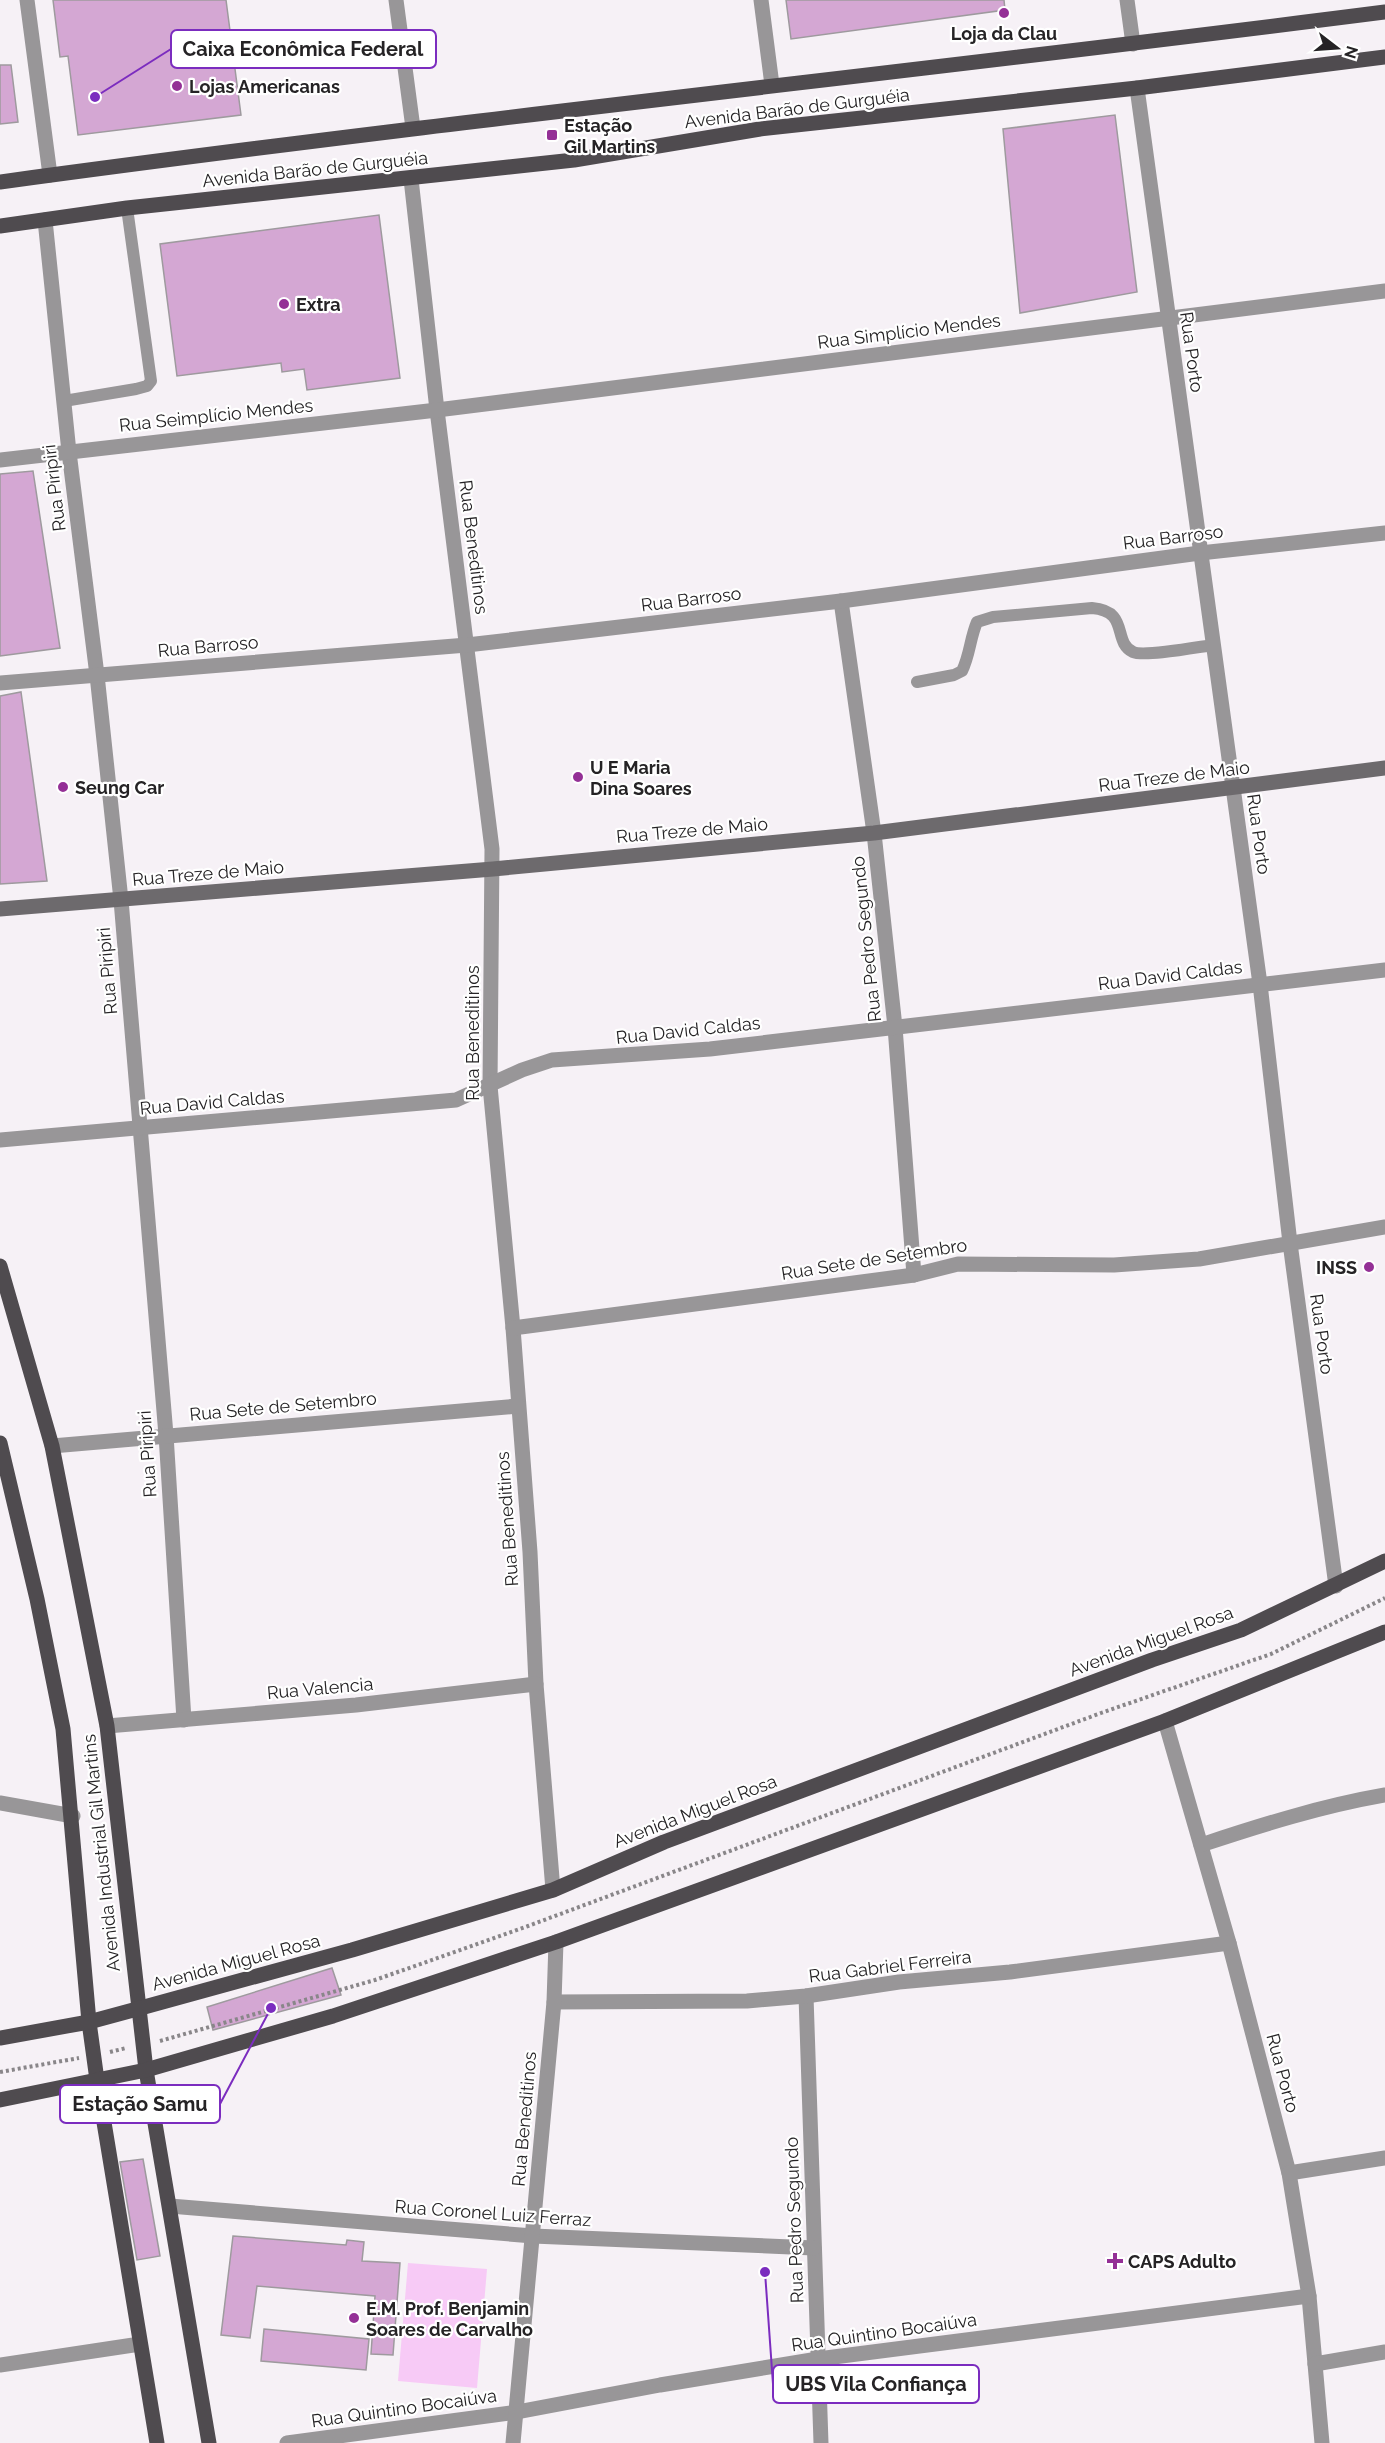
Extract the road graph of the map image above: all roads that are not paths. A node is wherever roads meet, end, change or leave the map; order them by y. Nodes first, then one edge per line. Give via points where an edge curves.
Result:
1 (27, 0) edge
2 (396, 0) edge
3 (761, 0) edge
4 (1127, 0) edge
5 (1385, 12) edge
6 (1133, 44) junction
7 (1385, 57) edge
8 (772, 85) junction
9 (1137, 88) junction
10 (413, 128) junction
11 (50, 176) junction
12 (411, 178) junction
13 (0, 182) edge
14 (127, 208) junction
15 (45, 220) junction
16 (0, 226) edge
17 (1385, 291) edge
18 (1168, 318) junction
19 (64, 401) junction
20 (437, 410) junction
21 (69, 452) junction
22 (0, 460) edge
23 (1385, 533) edge
24 (1200, 553) junction
25 (842, 601) junction
26 (467, 645) junction
27 (1213, 645) junction
28 (97, 675) junction
29 (917, 682) dead end
30 (0, 683) edge
31 (1385, 768) edge
32 (1233, 789) junction
33 (874, 833) junction
34 (493, 869) junction
35 (121, 900) junction
36 (0, 909) edge
37 (1385, 970) edge
38 (1260, 984) junction
39 (895, 1027) junction
40 (490, 1086) junction
41 (141, 1128) junction
42 (0, 1140) edge
43 (1385, 1227) edge
44 (1290, 1243) junction
45 (0, 1266) edge
46 (914, 1275) junction
47 (513, 1329) junction
48 (518, 1406) junction
49 (166, 1435) junction
50 (0, 1443) edge
51 (52, 1446) junction
52 (1385, 1561) edge
53 (1336, 1586) junction
54 (1385, 1632) edge
55 (536, 1684) junction
56 (184, 1720) junction
57 (1165, 1721) junction
58 (107, 1726) junction
59 (1385, 1795) edge
60 (0, 1803) edge
61 (73, 1816) junction
62 (1201, 1845) junction
63 (553, 1890) junction
64 (556, 1942) junction
65 (1229, 1943) junction
66 (807, 1996) junction
67 (554, 2002) junction
68 (138, 2009) junction
69 (89, 2022) junction
70 (0, 2038) edge
71 (146, 2070) junction
72 (97, 2080) junction
73 (0, 2100) edge
74 (1385, 2158) edge
75 (1289, 2173) junction
76 (170, 2206) junction
77 (533, 2236) junction
78 (814, 2248) junction
79 (1309, 2296) junction
80 (140, 2344) junction
81 (1385, 2352) edge
82 (818, 2359) junction
83 (1315, 2364) junction
84 (0, 2365) edge
85 (517, 2412) junction
86 (157, 2443) edge
87 (209, 2443) edge
88 (287, 2443) edge
89 (513, 2443) edge
90 (821, 2443) edge
91 (1322, 2443) edge

1 - 11 street
2 - 10 street
3 - 8 street
4 - 6 street
5 - 6 main road, Avenida Barão de Gurguéia
6 - 8 main road, Avenida Barão de Gurguéia
7 - 9 main road, Avenida Barão de Gurguéia
8 - 10 main road, Avenida Barão de Gurguéia
9 - 12 main road, Avenida Barão de Gurguéia via 760,129 574,160
9 - 18 street, Rua Porto
10 - 11 main road, Avenida Barão de Gurguéia
11 - 13 main road, Avenida Barão de Gurguéia
12 - 14 main road, Avenida Barão de Gurguéia
12 - 20 street, Rua Beneditinos
14 - 15 main road, Avenida Barão de Gurguéia
14 - 19 lane via 151,381 136,389
15 - 16 main road, Avenida Barão de Gurguéia
15 - 19 street, Rua Piripiri
17 - 18 street, Rua Simplício Mendes
18 - 20 street, Rua Simplício Mendes
18 - 24 street, Rua Porto
19 - 21 street, Rua Piripiri
20 - 21 street, Rua Seimplício Mendes
20 - 26 street, Rua Beneditinos
21 - 22 street, Rua Seimplício Mendes
21 - 28 street, Rua Piripiri
23 - 24 street, Rua Barroso
24 - 25 street, Rua Barroso
24 - 27 street, Rua Porto
25 - 26 street, Rua Barroso
25 - 33 street, Rua Pedro Segundo
26 - 28 street, Rua Barroso
26 - 34 street, Rua Beneditinos
27 - 29 lane via 1144,654 1132,652 1117,620 1105,609 993,617 977,622 962,672
27 - 32 street, Rua Porto
28 - 30 street, Rua Barroso
28 - 35 street, Rua Piripiri
31 - 32 street, Rua Treze de Maio
32 - 33 street, Rua Treze de Maio
32 - 38 street, Rua Porto
33 - 34 street, Rua Treze de Maio
33 - 39 street, Rua Pedro Segundo
34 - 35 street, Rua Treze de Maio
34 - 40 street, Rua Beneditinos
35 - 36 street, Rua Treze de Maio
35 - 41 street, Rua Piripiri
37 - 38 street, Rua David Caldas
38 - 39 street, Rua David Caldas
38 - 44 street, Rua Porto
39 - 40 street, Rua David Caldas via 710,1049 552,1060
39 - 46 street, Rua Pedro Segundo
40 - 41 street, Rua David Caldas via 456,1100
40 - 47 street, Rua Beneditinos
41 - 42 street, Rua David Caldas
41 - 49 street, Rua Piripiri
43 - 44 street, Rua Sete de Setembro
44 - 46 street, Rua Sete de Setembro via 1199,1259 1114,1265 958,1264
44 - 53 street, Rua Porto
45 - 51 main road, Avenida Industrial Gil Martins
46 - 47 street, Rua Sete de Setembro
47 - 48 street, Rua Beneditinos
48 - 49 street, Rua Sete de Setembro
48 - 55 street, Rua Beneditinos
49 - 51 street, Rua Sete de Setembro
49 - 56 street, Rua Piripiri
50 - 61 main road, Avenida Industrial Gil Martins via 63,1729
51 - 58 main road, Avenida Industrial Gil Martins
52 - 53 main road, Avenida Miguel Rosa
53 - 63 main road, Avenida Miguel Rosa via 1241,1630 675,1838
54 - 57 main road
55 - 56 street, Rua Valencia
55 - 63 street, Rua Beneditinos
56 - 58 street, Rua Valencia
57 - 62 street, Rua Porto
57 - 64 main road
58 - 68 main road, Avenida Industrial Gil Martins
59 - 62 street via 1325,1808
60 - 61 street
61 - 69 main road, Avenida Industrial Gil Martins
62 - 65 street, Rua Porto
63 - 68 main road, Avenida Miguel Rosa
64 - 67 street, Rua Beneditinos
64 - 71 main road via 333,2016
65 - 66 street, Rua Gabriel Ferreira
65 - 75 street, Rua Porto
66 - 67 street, Rua Gabriel Ferreira via 747,2001
66 - 78 street, Rua Pedro Segundo
67 - 77 street, Rua Beneditinos
68 - 69 main road, Avenida Miguel Rosa
68 - 71 main road, Avenida Industrial Gil Martins
69 - 70 main road, Avenida Miguel Rosa
69 - 72 main road, Avenida Industrial Gil Martins
71 - 72 main road
71 - 76 main road, Avenida Industrial Gil Martins
72 - 73 main road
72 - 80 main road, Avenida Industrial Gil Martins
74 - 75 street
75 - 79 street, Rua Porto
76 - 77 street, Rua Coronel Luiz Ferraz
76 - 87 main road, Avenida Industrial Gil Martins
77 - 78 street, Rua Coronel Luiz Ferraz
77 - 85 street, Rua Beneditinos
78 - 82 street, Rua Pedro Segundo
79 - 82 street, Rua Quintino Bocaiúva
79 - 83 street, Rua Porto
80 - 84 street
80 - 86 main road, Avenida Industrial Gil Martins
81 - 83 street
82 - 85 street, Rua Quintino Bocaiúva
82 - 90 street, Rua Pedro Segundo
83 - 91 street, Rua Porto
85 - 88 street, Rua Quintino Bocaiúva
85 - 89 street, Rua Beneditinos

